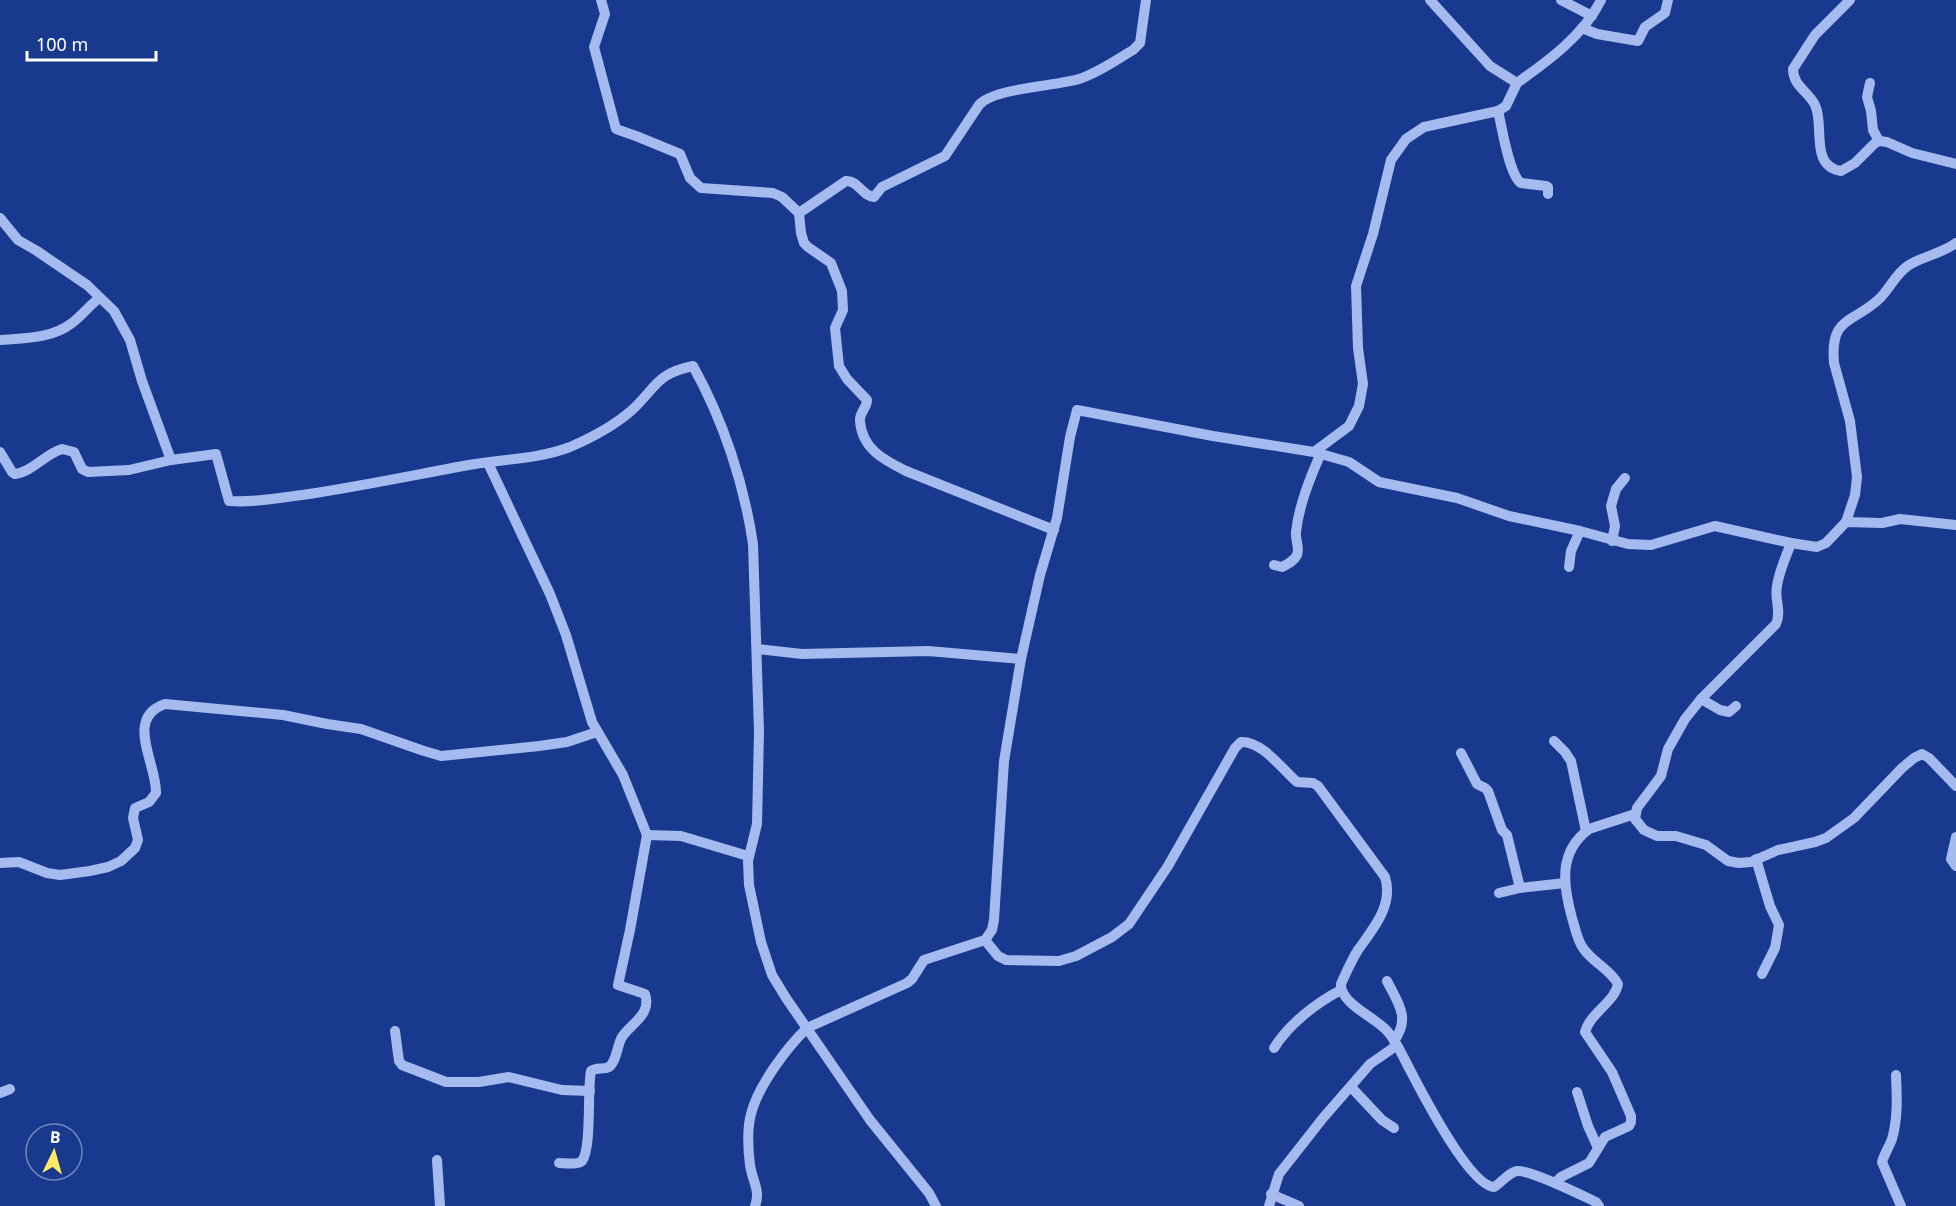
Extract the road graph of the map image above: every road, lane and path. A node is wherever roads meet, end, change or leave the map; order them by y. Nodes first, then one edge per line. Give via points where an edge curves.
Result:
1 (601, 0) edge
2 (1146, 0) edge
3 (1430, 0) edge
4 (1561, 0) edge
5 (1602, 0) edge
6 (1668, 0) edge
7 (1850, 0) edge
8 (1592, 16) junction
9 (1582, 28) junction
10 (1517, 83) junction
11 (1870, 83) dead end
12 (1498, 111) junction
13 (1879, 141) junction
14 (1956, 164) edge
15 (1548, 194) dead end
16 (800, 213) junction
17 (0, 218) edge
18 (1956, 243) edge
19 (100, 298) junction
20 (0, 340) edge
21 (0, 452) edge
22 (1318, 453) junction
23 (171, 460) junction
24 (488, 463) junction
25 (1625, 478) dead end
26 (1846, 522) junction
27 (1956, 525) edge
28 (1054, 530) junction
29 (1580, 531) junction
30 (1612, 541) junction
31 (1791, 543) junction
32 (1274, 565) dead end
33 (1569, 567) dead end
34 (757, 650) junction
35 (1021, 659) junction
36 (1701, 699) junction
37 (1736, 706) dead end
38 (597, 732) junction
39 (1554, 741) dead end
40 (1461, 753) dead end
41 (1956, 786) edge
42 (1635, 814) junction
43 (1586, 831) junction
44 (647, 835) junction
45 (1956, 837) edge
46 (748, 856) junction
47 (1756, 859) junction
48 (0, 863) edge
49 (1956, 866) edge
50 (1564, 883) junction
51 (1520, 888) junction
52 (1499, 893) dead end
53 (985, 940) junction
54 (1762, 974) dead end
55 (1387, 981) dead end
56 (1341, 990) junction
57 (807, 1028) junction
58 (394, 1031) dead end
59 (1395, 1043) junction
60 (1274, 1048) dead end
61 (1896, 1075) dead end
62 (1351, 1087) junction
63 (590, 1091) junction
64 (1577, 1092) dead end
65 (1394, 1128) dead end
66 (1598, 1148) junction
67 (437, 1160) dead end
68 (559, 1163) dead end
69 (1555, 1183) junction
70 (1271, 1194) junction
71 (440, 1206) edge
72 (755, 1206) edge
73 (936, 1206) edge
74 (1269, 1206) edge
75 (1299, 1206) edge
76 (1599, 1206) edge
77 (1901, 1206) edge

1 - 16 street via 605,14 594,47 616,129 680,154 690,178 701,188 773,193
2 - 16 street via 1140,43 1133,50 1078,79 986,99 943,158 882,187 874,197 846,181
3 - 10 street via 1490,66
4 - 8 street
5 - 8 street
6 - 9 street via 1665,14 1645,27 1638,40
7 - 13 street via 1815,35 1793,69 1793,76 1818,112 1820,152 1828,165 1835,170 1847,169
8 - 9 street
9 - 10 street
10 - 12 street via 1506,106
11 - 13 street via 1867,97
12 - 15 street via 1518,181 1546,186
12 - 22 street via 1424,127 1406,139 1391,160 1356,286 1363,384 1359,406 1349,426
13 - 14 street
16 - 28 street via 804,243 831,263 840,283 843,310 835,327 838,362 847,379 867,400 860,421 874,453 935,483
17 - 19 street via 18,240 87,285
18 - 26 street via 1907,267 1879,299 1836,332 1834,363 1850,421 1857,477
19 - 20 street via 60,331
19 - 23 street via 119,318 130,340
21 - 23 street via 15,474 62,449 74,452 82,469 88,472 129,470
22 - 28 street via 1077,410
22 - 29 street via 1356,465 1379,482
22 - 32 street via 1297,525 1298,553 1282,567
23 - 24 street via 216,454 229,501 236,502 328,491
24 - 34 street via 570,446 623,417 661,378 693,366 718,418 750,525
24 - 38 street via 550,594
25 - 30 street via 1616,489 1611,506 1616,526
26 - 27 street via 1899,519
26 - 31 street via 1821,546
28 - 35 street
29 - 30 street
29 - 33 street
30 - 31 street via 1651,545 1715,526
31 - 36 street via 1777,585 1776,624
34 - 35 street via 802,654 928,651
34 - 46 street via 758,808
35 - 53 street via 1004,761 994,920
36 - 37 street via 1729,712
36 - 42 street via 1675,735 1661,776
38 - 44 street via 623,775
38 - 48 street via 567,742 441,756 362,729 283,715 165,704 151,711 144,726 156,794 135,808 138,840 130,853 108,867 60,875 19,862
39 - 43 street via 1571,761
40 - 51 street via 1477,784 1488,791 1507,834
41 - 47 street via 1922,754 1902,768 1854,818 1826,838
42 - 43 street
42 - 47 street via 1639,825 1657,836 1676,836 1706,845 1728,861
43 - 50 street via 1573,845
44 - 46 street via 681,836
44 - 63 street via 618,985 645,994 645,1010 621,1038 612,1065 591,1071
45 - 49 street via 1951,859
46 - 57 street via 749,885 765,957 777,985
47 - 54 street via 1779,925 1775,948
50 - 51 street
50 - 66 street via 1581,946 1618,984 1586,1032 1612,1072 1631,1122 1605,1137
51 - 52 street
53 - 56 street via 1006,960 1059,961 1076,957 1120,930 1137,914 1168,866 1235,748 1247,742 1265,752 1297,782 1318,786 1385,877 1384,906 1374,930 1342,981
53 - 57 street via 924,960 907,983
55 - 59 street via 1403,1014
56 - 59 street via 1388,1031
56 - 60 street via 1297,1022
57 - 72 street via 783,1054 751,1114 750,1161 758,1194
57 - 73 street
58 - 63 street via 402,1065 446,1082 509,1077 562,1090
59 - 62 street
59 - 69 street via 1444,1132 1474,1174 1494,1187 1516,1171
61 - 77 street via 1895,1125 1882,1162
62 - 65 street
62 - 70 street via 1284,1167
63 - 68 street via 587,1146 582,1161
64 - 66 street
66 - 69 street via 1589,1162
67 - 71 street
69 - 76 street
70 - 74 street
70 - 75 street

